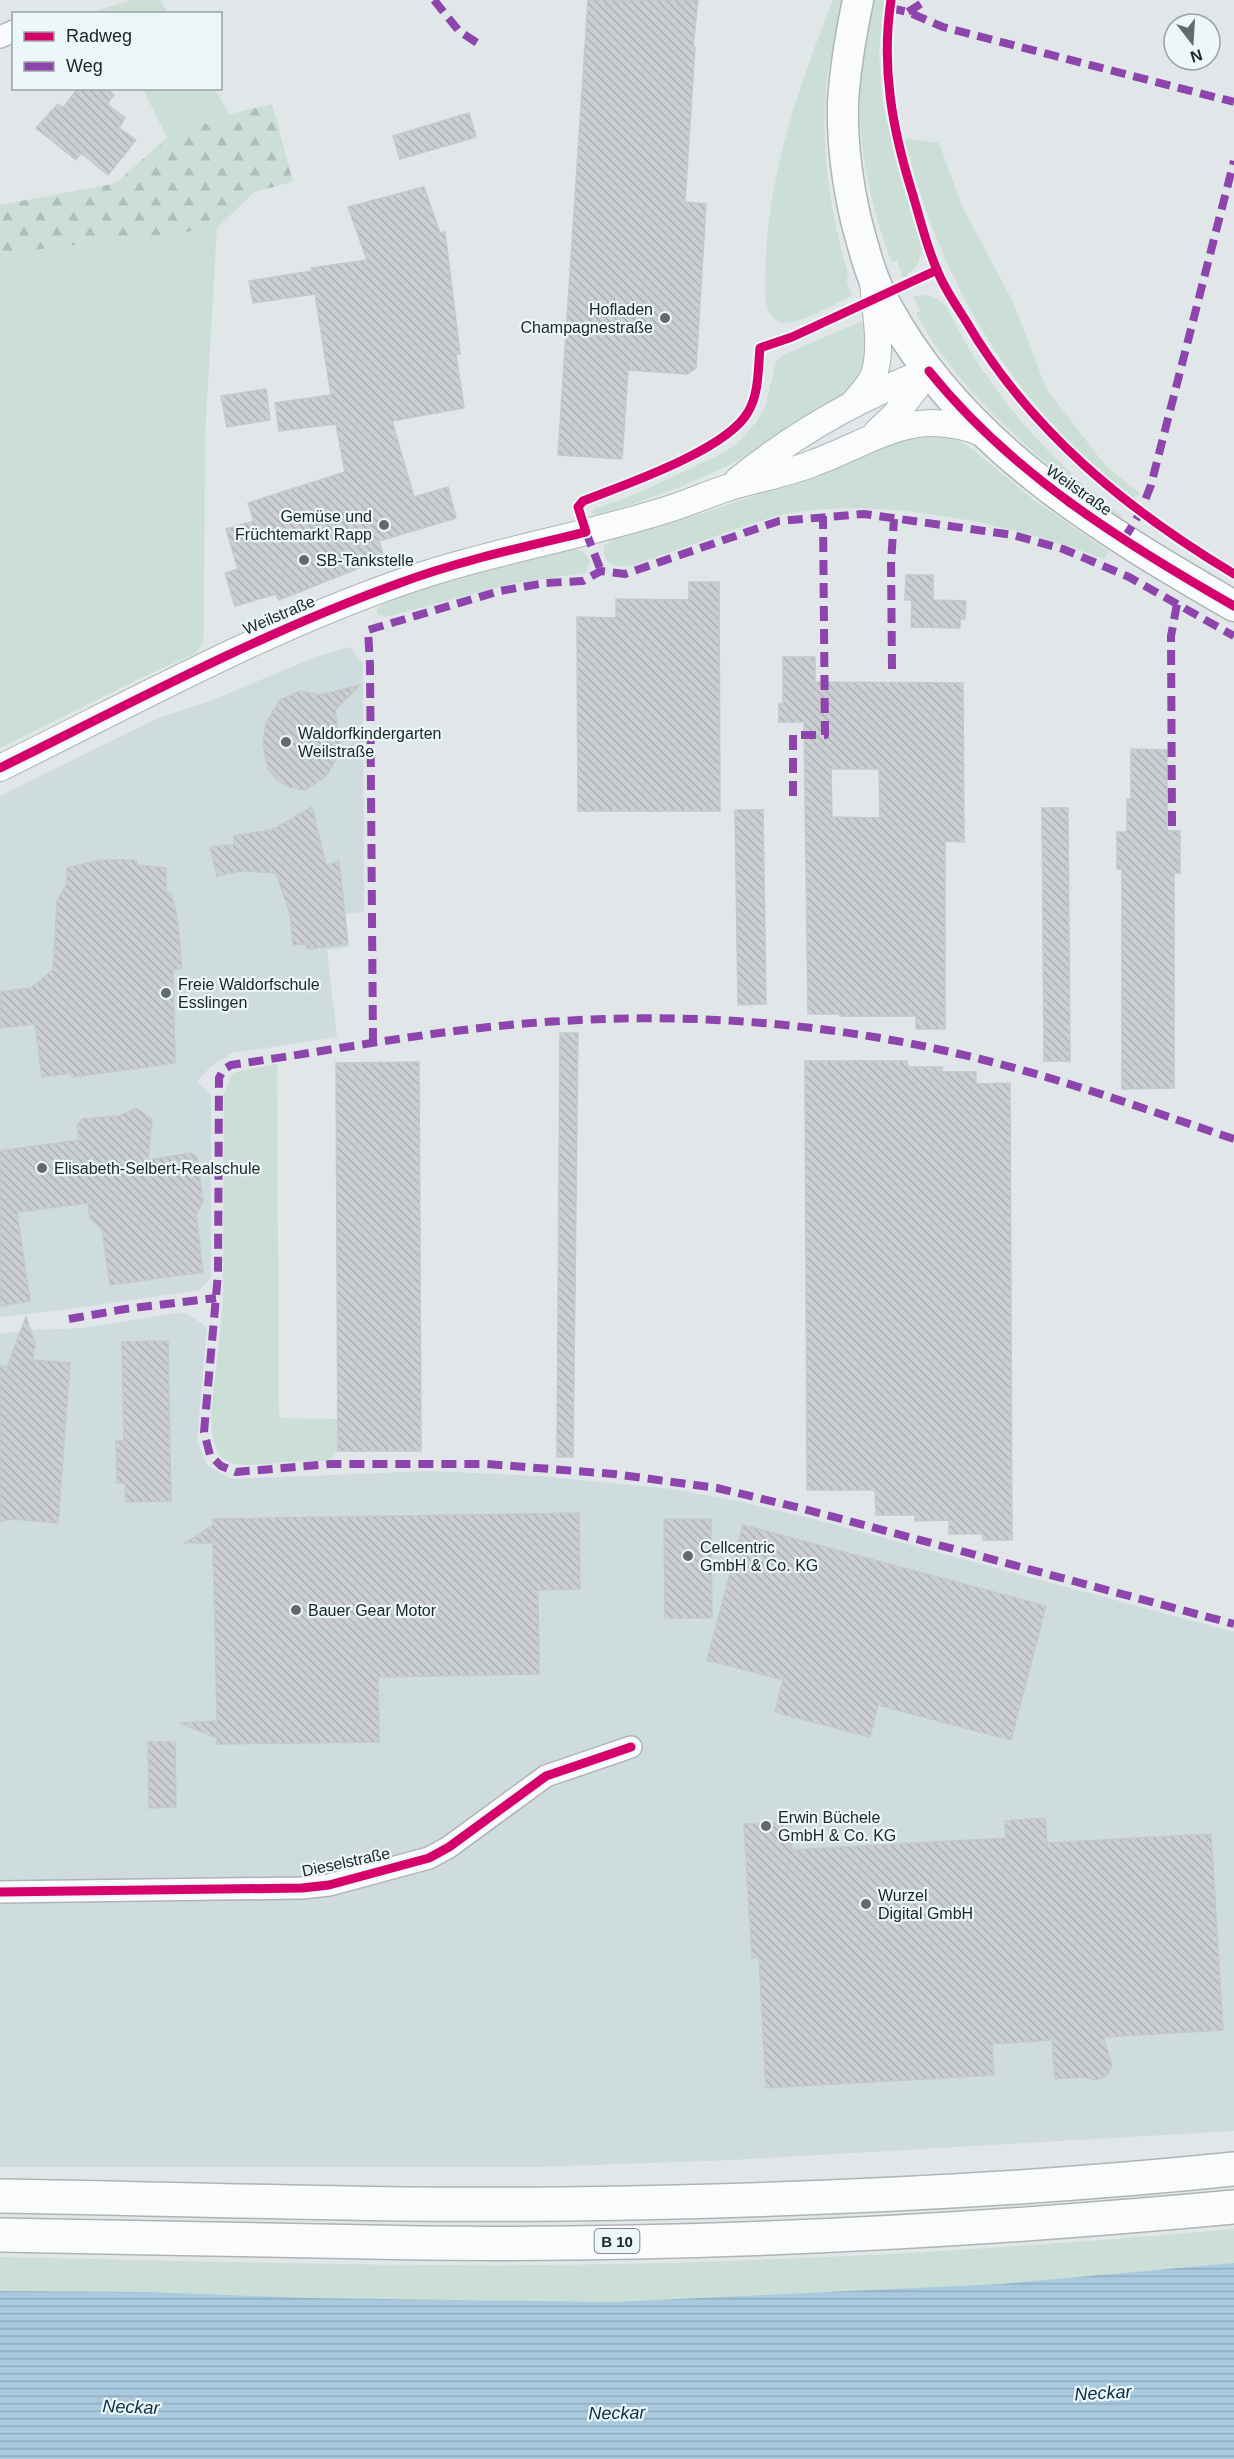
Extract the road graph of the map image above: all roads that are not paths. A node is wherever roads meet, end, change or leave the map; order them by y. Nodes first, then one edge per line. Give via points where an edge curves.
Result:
1 (858, 0) edge
2 (889, 338) junction
3 (929, 371) junction
4 (851, 406) junction
5 (987, 435) junction
6 (873, 436) junction
7 (729, 488) junction
8 (1234, 606) edge
9 (0, 768) edge
10 (631, 1747) dead end
11 (0, 1892) edge
12 (1234, 2169) edge
13 (0, 2196) edge
14 (1234, 2207) edge
15 (0, 2235) edge

1 - 2 main road via 845,78 843,133 852,202 887,309
2 - 3 main road
2 - 4 street via 874,375
3 - 4 street, Weilstraße
3 - 5 main road, Weilstraße
3 - 6 street
4 - 7 street, Weilstraße via 777,450
5 - 6 street, Weilstraße via 936,422 907,425
5 - 8 main road, Weilstraße via 1032,475 1087,515
6 - 7 street, Weilstraße via 809,465
7 - 9 street, Weilstraße via 639,518 476,559 399,583 216,660
10 - 11 street, Dieselstraße via 546,1776 429,1858 329,1885
12 - 13 highway via 862,2195 562,2204
14 - 15 highway, B 10 via 974,2228 708,2239 423,2243

